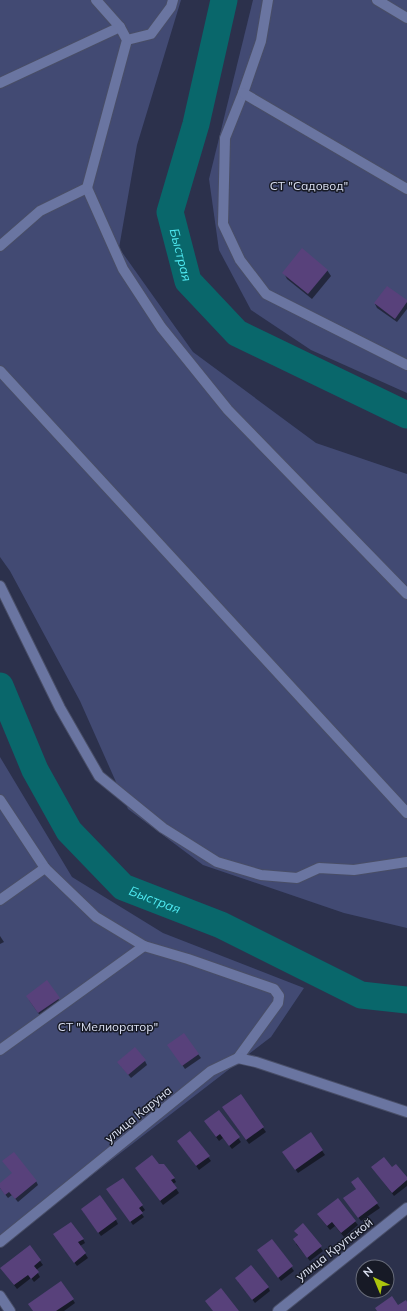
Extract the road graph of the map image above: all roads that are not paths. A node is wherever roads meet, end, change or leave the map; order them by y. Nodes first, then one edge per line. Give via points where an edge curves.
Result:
1 (96, 0) edge
2 (173, 0) edge
3 (268, 0) edge
4 (377, 0) edge
5 (407, 18) edge
6 (120, 27) junction
7 (128, 40) junction
8 (0, 83) edge
9 (243, 93) junction
10 (87, 188) junction
11 (407, 189) edge
12 (0, 246) edge
13 (407, 365) edge
14 (0, 371) edge
15 (0, 586) edge
16 (407, 594) edge
17 (0, 800) edge
18 (407, 812) edge
19 (407, 862) edge
20 (44, 868) junction
21 (0, 900) edge
22 (144, 946) junction
23 (0, 1050) edge
24 (238, 1058) junction
25 (407, 1112) edge
26 (407, 1208) edge
27 (0, 1242) edge
28 (0, 1296) edge
29 (10, 1311) edge
30 (278, 1311) edge

1 - 6 street
2 - 7 street via 171,7 151,34
3 - 9 street via 261,41
4 - 5 street
6 - 7 street
6 - 8 street
7 - 10 street
9 - 11 street
9 - 13 street via 225,138 223,224 240,260 266,294
10 - 12 street via 40,211
10 - 16 street via 123,269 161,327 228,410
14 - 18 street
15 - 19 street via 60,708 99,776 163,828 217,862 261,875 297,878 319,868 354,870
17 - 20 street
20 - 21 street
20 - 22 street via 96,917
22 - 23 street
22 - 24 street, улица Каруна via 274,989 279,996 278,1003
24 - 25 street
24 - 27 street, улица Каруна via 211,1071
26 - 30 street, улица Крупской
28 - 29 street

